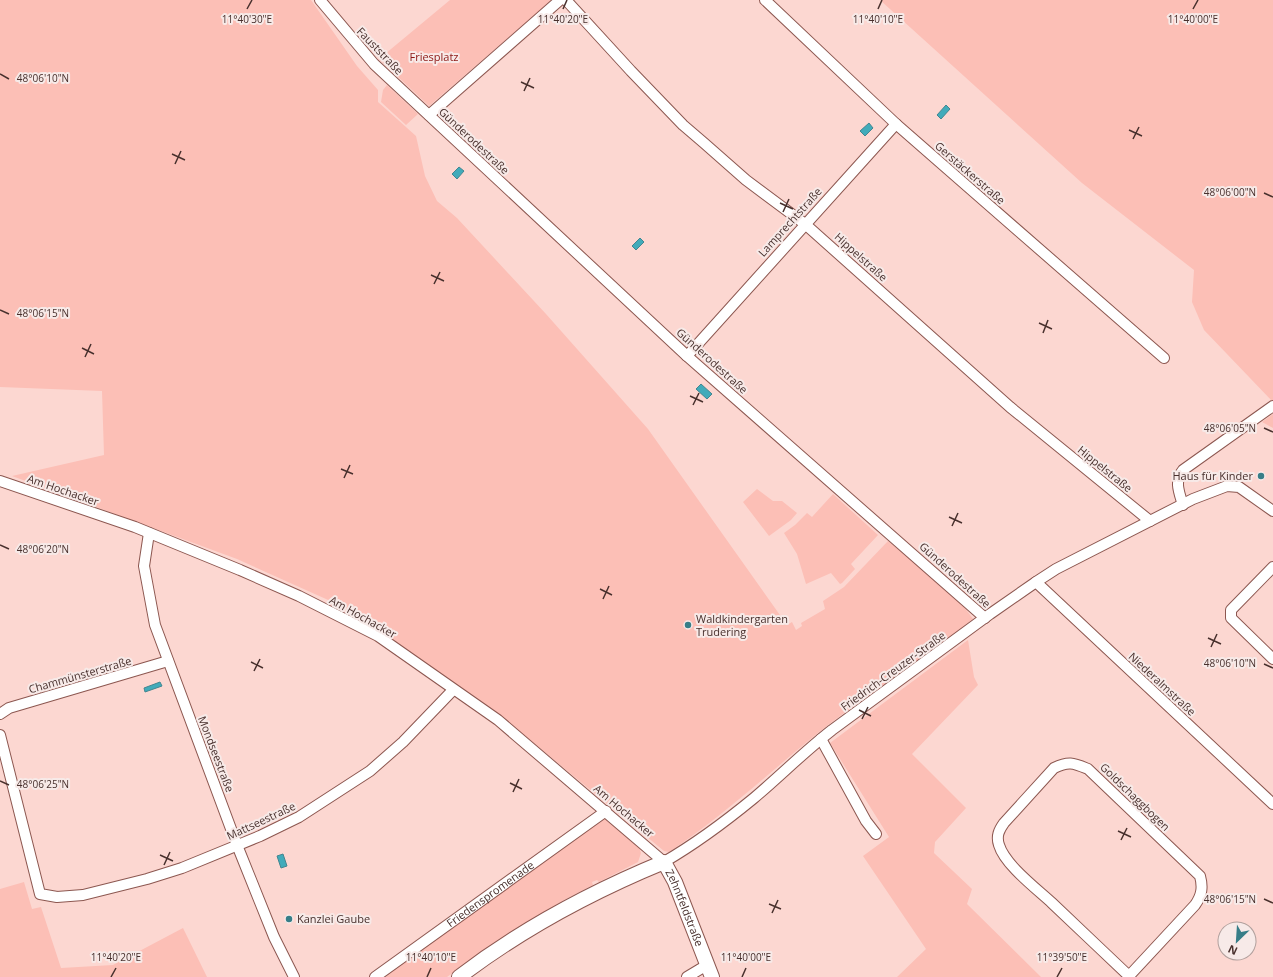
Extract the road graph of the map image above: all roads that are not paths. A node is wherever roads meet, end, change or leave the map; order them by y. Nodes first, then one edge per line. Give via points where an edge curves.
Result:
1 (320, 0) edge
2 (560, 0) edge
3 (566, 0) edge
4 (766, 0) edge
5 (429, 115) junction
6 (896, 124) junction
7 (805, 224) junction
8 (687, 356) junction
9 (1164, 358) dead end
10 (1273, 406) edge
11 (0, 481) edge
12 (1183, 505) junction
13 (1273, 511) edge
14 (1150, 521) junction
15 (149, 533) junction
16 (1273, 568) edge
17 (1036, 582) junction
18 (985, 618) junction
19 (1273, 659) edge
20 (168, 662) junction
21 (454, 690) junction
22 (0, 714) edge
23 (0, 735) edge
24 (821, 738) junction
25 (1273, 804) edge
26 (606, 811) junction
27 (876, 834) dead end
28 (237, 845) junction
29 (664, 862) junction
30 (710, 971) edge
31 (294, 977) edge
32 (375, 977) edge
33 (458, 977) edge
34 (687, 977) edge
35 (1130, 977) edge

1 - 5 street, Fauststraße via 374,64
2 - 5 street
3 - 7 street, Hippelstraße via 683,124 746,180
4 - 6 street, Gerstäckerstraße
5 - 8 street, Günderodestraße
6 - 7 street, Lamprechtstraße
6 - 9 street, Gerstäckerstraße
7 - 8 street, Lamprechtstraße
7 - 14 street, Hippelstraße via 1010,407
8 - 18 street, Günderodestraße
10 - 12 street via 1183,470 1177,484
11 - 15 street, Am Hochacker
12 - 13 street, Friedrich-Creuzer-Straße via 1211,491 1232,486 1239,487
12 - 14 street, Friedrich-Creuzer-Straße
14 - 17 street, Friedrich-Creuzer-Straße
15 - 20 street, Mondseestraße via 144,566 151,610
15 - 21 street, Am Hochacker via 240,570 337,614 378,636
16 - 19 street via 1231,610 1230,614 1231,618
17 - 18 street, Friedrich-Creuzer-Straße
17 - 25 street, Niederalmstraße
18 - 24 street, Friedrich-Creuzer-Straße
20 - 22 street, Chammünsterstraße via 9,708
20 - 28 street, Mondseestraße
21 - 26 street, Am Hochacker via 498,720
21 - 28 street, Mattseestraße via 403,742 370,771 299,817
23 - 28 street, Mattseestraße via 40,894 57,897 101,892 182,868
24 - 27 street via 866,821
24 - 29 street, Friedrich-Creuzer-Straße via 754,798
26 - 29 street, Am Hochacker
26 - 32 street, Friedenspromenade
28 - 31 street, Mondseestraße via 274,937
29 - 30 street, Zehntfeldstraße via 677,886
29 - 33 street via 567,906
30 - 34 street
35 - 35 street, Goldschaggbogen via 1023,876 1004,856 999,846 999,829 1054,768 1065,763 1073,763 1088,769 1200,876 1203,886 1195,905

